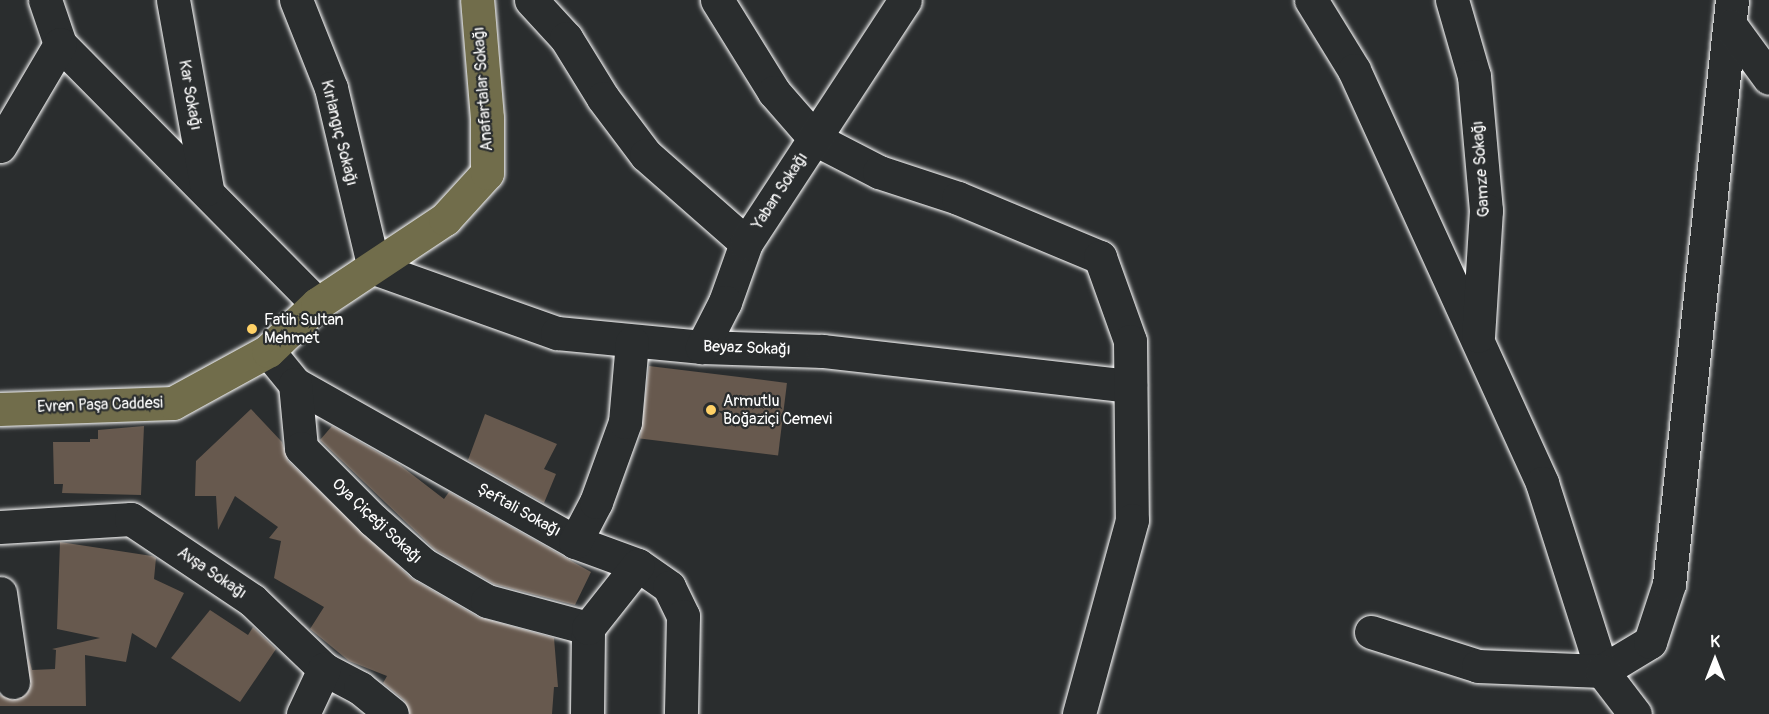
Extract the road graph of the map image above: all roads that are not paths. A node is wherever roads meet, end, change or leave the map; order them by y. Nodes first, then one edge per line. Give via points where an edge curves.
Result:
1 (45, 0) edge
2 (173, 0) edge
3 (296, 0) edge
4 (477, 0) edge
5 (531, 0) edge
6 (717, 0) edge
7 (905, 0) edge
8 (1311, 0) edge
9 (1452, 0) edge
10 (1732, 13) edge
11 (60, 44) junction
12 (1769, 78) edge
13 (815, 139) junction
14 (0, 146) edge
15 (207, 189) junction
16 (746, 243) junction
17 (374, 268) junction
18 (317, 304) junction
19 (1478, 340) junction
20 (632, 342) junction
21 (702, 347) junction
22 (268, 351) junction
23 (295, 384) junction
24 (1130, 386) junction
25 (0, 409) edge
26 (0, 527) edge
27 (575, 542) junction
28 (638, 565) junction
29 (0, 593) edge
30 (588, 628) junction
31 (1371, 632) dead end
32 (324, 669) junction
33 (1602, 671) junction
34 (13, 682) dead end
35 (303, 714) edge
36 (392, 714) edge
37 (587, 714) edge
38 (681, 714) edge
39 (1079, 714) edge
40 (1635, 714) edge

1 - 11 street
2 - 15 street, Kar Sokağı
3 - 17 street, Kırlangıç Sokağı via 331,88
4 - 17 main road, Anafartalar Sokağı via 488,118 488,173 445,219
5 - 16 street via 566,38 603,98 646,155
6 - 13 street via 774,92
7 - 13 street, Yaban Sokağı
8 - 19 street via 1354,70
9 - 19 street, Gamze Sokağı via 1474,76 1486,210
10 - 12 street
10 - 33 street via 1669,584 1650,642
11 - 14 street
11 - 15 street
13 - 16 street, Yaban Sokağı
13 - 24 street via 879,172 958,198 1100,257 1130,341
15 - 18 street
16 - 21 street, Yaban Sokağı via 725,302
17 - 18 main road, Evren Paşa Caddesi
17 - 20 street, Beyaz Sokağı via 557,333
18 - 22 main road, Evren Paşa Caddesi
19 - 33 street via 1542,483
20 - 21 street, Beyaz Sokağı
20 - 27 street via 625,422 596,502
21 - 24 street, Beyaz Sokağı via 823,351
22 - 23 street, Şeftali Sokağı
22 - 25 main road, Evren Paşa Caddesi via 173,403
23 - 27 street, Şeftali Sokağı
23 - 30 street, Oya Çiçeği Sokağı via 302,448 423,564 488,601
24 - 39 street via 1132,520
26 - 32 street, Avşa Sokağı via 131,519 252,600
27 - 28 street, Şeftali Sokağı
28 - 30 street
28 - 38 street, Şeftali Sokağı via 669,587 683,616
29 - 34 street
30 - 37 street
31 - 33 street via 1478,666
32 - 35 street
32 - 36 street, Avşa Sokağı via 360,688
33 - 40 street

